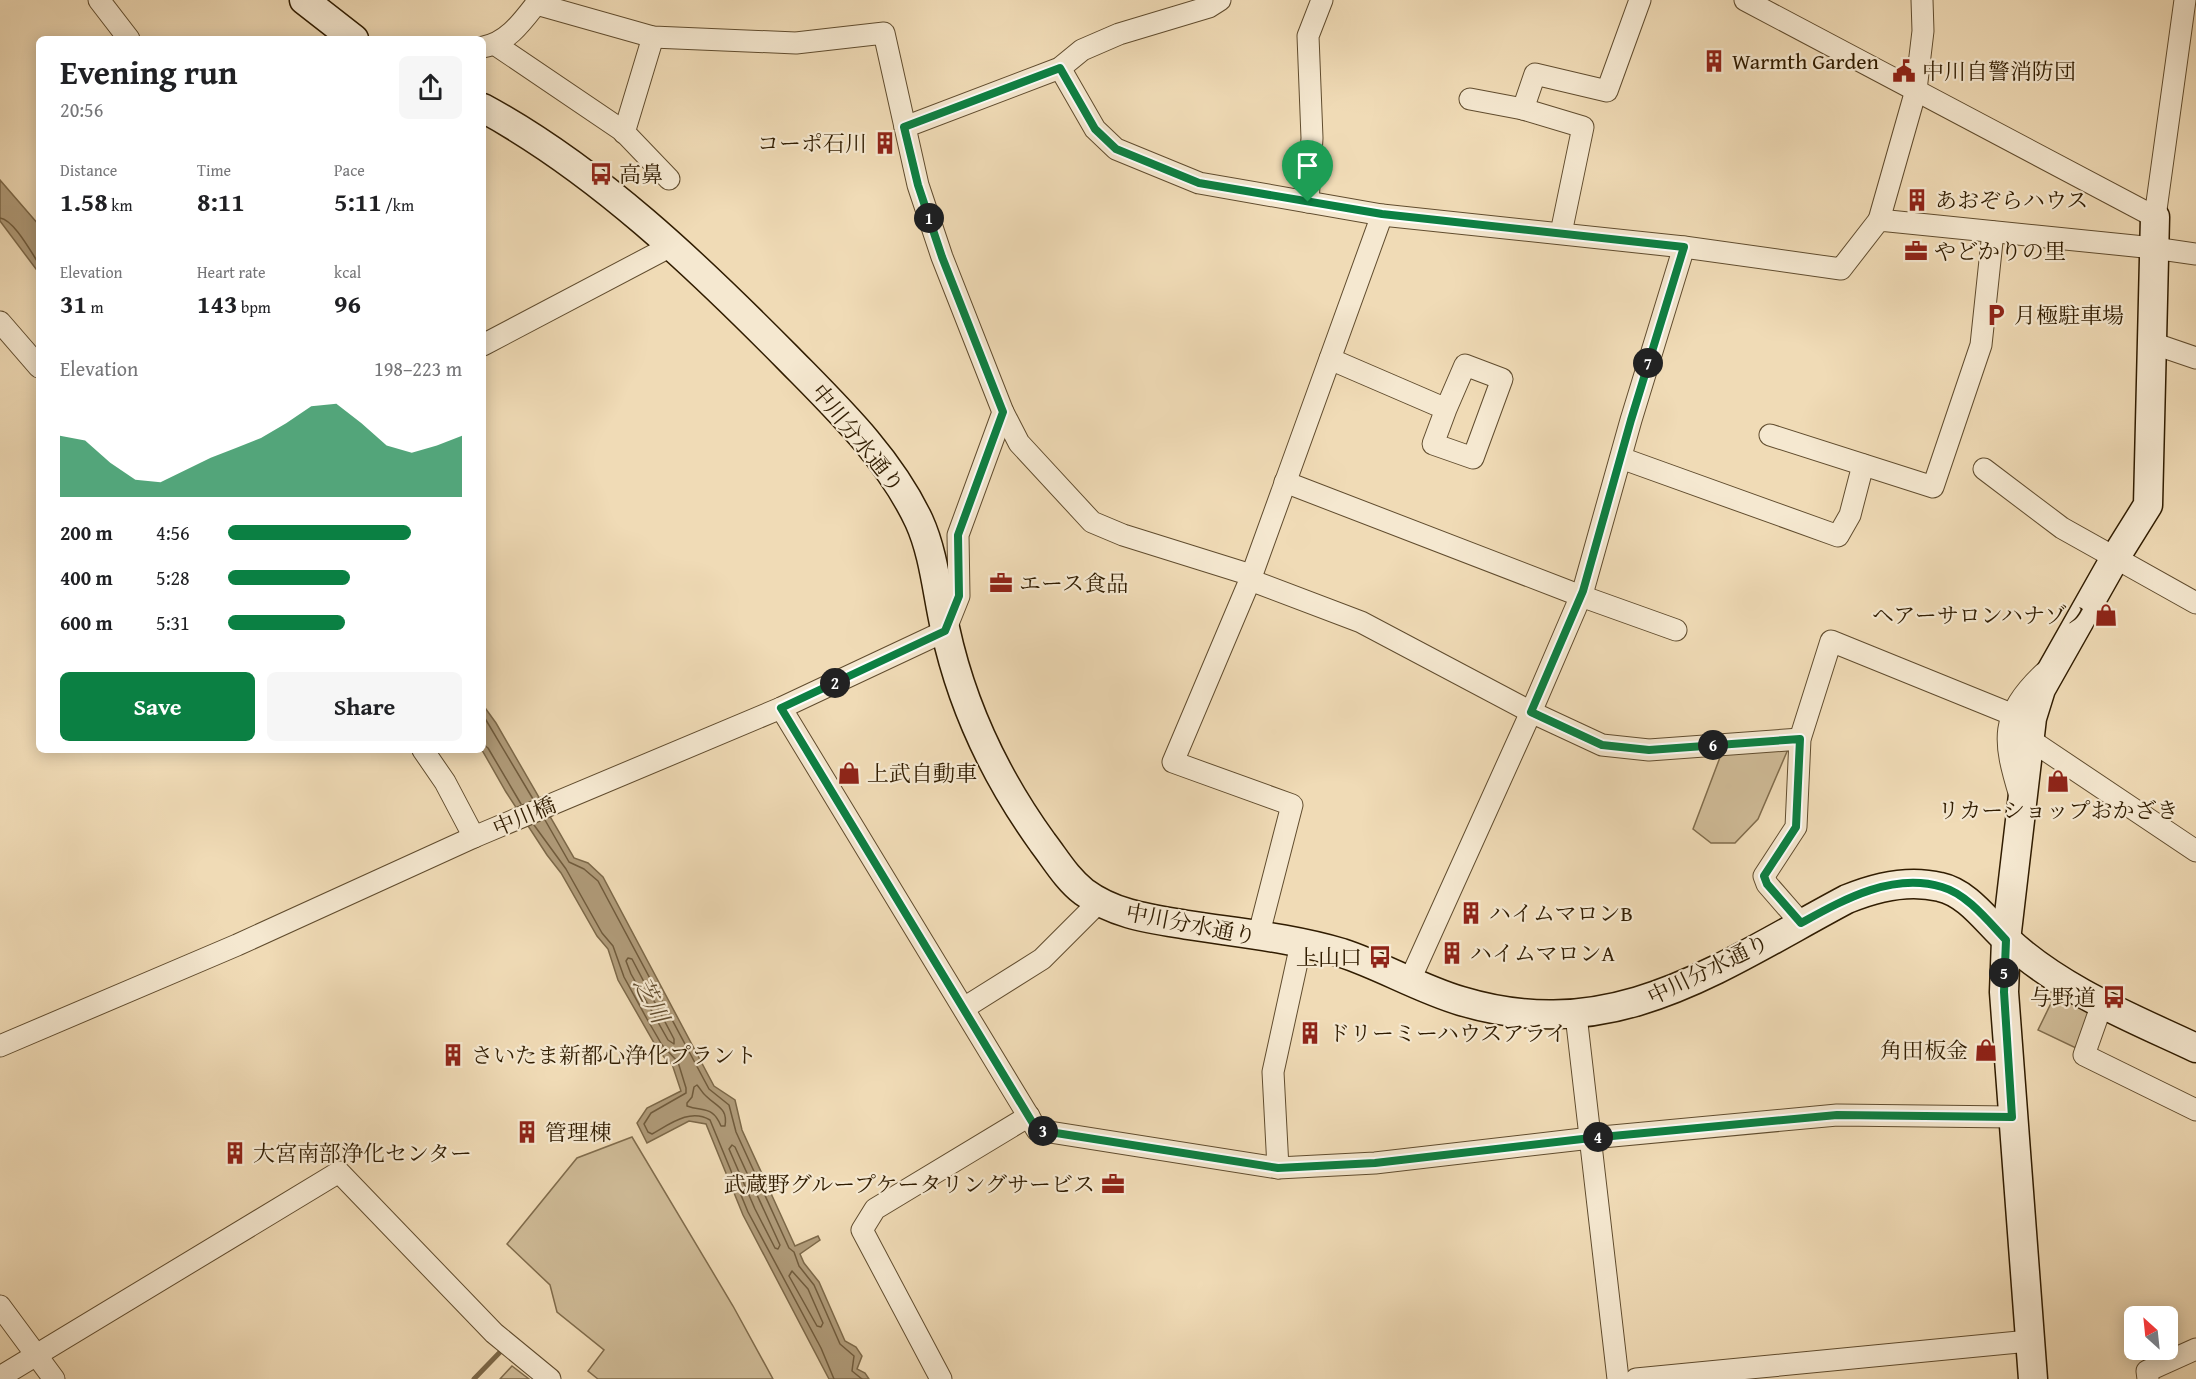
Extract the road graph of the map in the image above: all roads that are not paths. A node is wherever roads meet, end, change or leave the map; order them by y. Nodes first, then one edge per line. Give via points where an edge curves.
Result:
1 (99, 0) edge
2 (304, 0) edge
3 (1220, 0) edge
4 (1322, 0) edge
5 (1640, 0) edge
6 (1745, 0) edge
7 (1922, 0) edge
8 (2185, 0) edge
9 (536, 2) edge
10 (127, 36) edge
11 (350, 36) edge
12 (654, 37) junction
13 (490, 46) edge
14 (1060, 68) junction
15 (1916, 90) junction
16 (1470, 99) dead end
17 (1523, 109) junction
18 (486, 110) edge
19 (904, 127) junction
20 (624, 133) junction
21 (669, 179) dead end
22 (1308, 202) junction
23 (1382, 214) junction
24 (2155, 217) junction
25 (1879, 220) junction
26 (1993, 231) junction
27 (1561, 233) junction
28 (671, 246) junction
29 (1684, 247) junction
30 (2154, 248) junction
31 (2196, 254) edge
32 (0, 322) edge
33 (486, 343) edge
34 (2152, 343) junction
35 (2196, 358) edge
36 (1330, 359) junction
37 (36, 364) edge
38 (1446, 409) dead end
39 (1003, 412) junction
40 (1770, 435) dead end
41 (1621, 458) junction
42 (1863, 465) junction
43 (1984, 469) dead end
44 (1285, 482) junction
45 (2115, 558) junction
46 (1251, 577) junction
47 (1581, 596) junction
48 (2196, 603) edge
49 (1677, 630) dead end
50 (945, 631) junction
51 (2057, 660) junction
52 (781, 708) junction
53 (1531, 712) junction
54 (2011, 714) junction
55 (1800, 739) junction
56 (2029, 739) junction
57 (425, 753) edge
58 (2021, 800) junction
59 (478, 836) junction
60 (2196, 851) edge
61 (1099, 902) junction
62 (1801, 923) junction
63 (1258, 937) junction
64 (2006, 940) junction
65 (1301, 944) junction
66 (1409, 982) junction
67 (2102, 1004) junction
68 (964, 1008) junction
69 (1576, 1015) junction
70 (0, 1046) edge
71 (2196, 1048) edge
72 (2196, 1110) edge
73 (1029, 1116) junction
74 (2012, 1117) junction
75 (1591, 1138) junction
76 (1278, 1168) junction
77 (0, 1306) edge
78 (2029, 1341) junction
79 (2196, 1349) edge
80 (35, 1356) junction
81 (0, 1377) edge
82 (54, 1379) edge
83 (550, 1379) edge
84 (941, 1379) edge
85 (1618, 1379) edge
86 (1636, 1379) edge
87 (2033, 1379) edge
88 (2148, 1379) edge

1 - 10 street
2 - 11 street
3 - 14 street via 1209,7 1119,34 1082,50
4 - 22 street via 1308,36 1312,138
5 - 17 street via 1607,91 1535,74
6 - 15 street
7 - 15 street via 1923,31
8 - 24 street
9 - 12 street
9 - 13 street via 518,27
12 - 19 street via 796,43 884,33
12 - 20 street
13 - 20 street
14 - 19 street
14 - 22 street via 1095,129 1116,149 1199,183
15 - 24 street
15 - 25 street
16 - 17 street
17 - 27 street via 1583,127
18 - 28 street, 中川分水通り via 549,149
19 - 39 street via 942,257
20 - 21 street
22 - 23 street
23 - 27 street
23 - 36 street
24 - 30 street
25 - 26 street
25 - 29 street via 1841,269
26 - 30 street
26 - 42 street via 1981,345 1933,487
27 - 29 street
28 - 33 street
28 - 50 street, 中川分水通り via 831,401 888,468 921,526
29 - 41 street
30 - 31 street
30 - 34 street
32 - 37 street
34 - 35 street
34 - 45 street via 2148,505
36 - 38 street
36 - 44 street
39 - 46 street via 1019,443 1092,522
39 - 50 street via 958,535 959,596
40 - 42 street
41 - 42 street via 1838,536 1850,515
41 - 47 street
43 - 45 street via 2062,528
44 - 46 street
44 - 47 street
45 - 48 street
45 - 51 street
46 - 53 street via 1361,622
46 - 63 street via 1173,762 1293,805
47 - 49 street
47 - 53 street
50 - 52 street, 中川橋
50 - 61 street, 中川分水通り via 967,706 995,769 1068,877
51 - 54 street via 2031,685
51 - 56 street via 2042,688
52 - 59 street, 中川橋
52 - 68 street
53 - 55 street via 1602,745 1649,750
53 - 66 street
54 - 55 street via 1831,641
54 - 58 street via 2008,744
55 - 62 street via 1796,827 1764,876
56 - 58 street
56 - 60 street
57 - 59 street
58 - 64 street
59 - 70 street, 中川橋
61 - 63 street, 中川分水通り via 1136,916
61 - 68 street via 1042,959
62 - 64 street, 中川分水通り via 1866,891 1917,884 1942,887 1959,897 1980,912
62 - 69 street, 中川分水通り via 1679,988 1619,1007
63 - 65 street, 中川分水通り
64 - 67 street, 中川分水通り via 2060,981
64 - 74 street via 2004,992
65 - 66 street, 中川分水通り via 1343,954
65 - 76 street via 1273,1072
66 - 69 street, 中川分水通り via 1461,1002 1527,1014
67 - 71 street, 中川分水通り
67 - 72 street via 2084,1055
68 - 73 street
69 - 75 street
73 - 76 street via 1037,1130
73 - 84 street via 875,1209 862,1230
74 - 75 street via 1837,1115
74 - 78 street
75 - 76 street via 1375,1163
75 - 85 street
77 - 80 street
78 - 86 street
78 - 87 street
79 - 88 street via 2147,1371
80 - 81 street
80 - 82 street
80 - 83 street via 339,1172 494,1333

